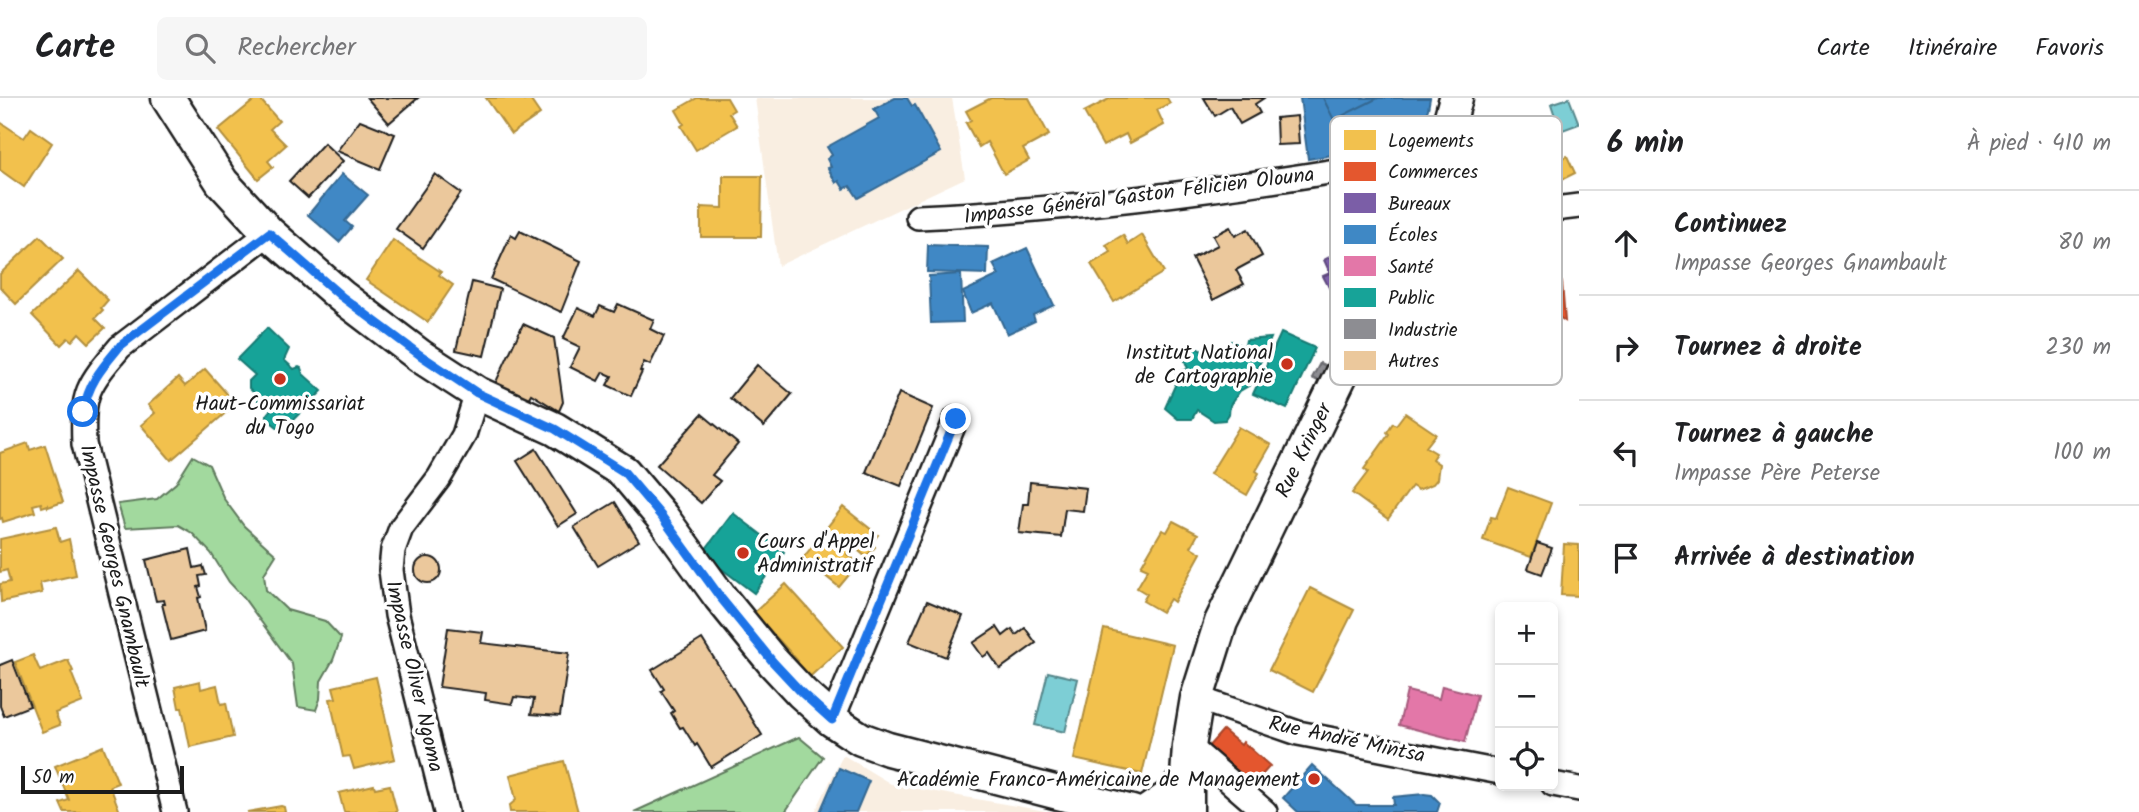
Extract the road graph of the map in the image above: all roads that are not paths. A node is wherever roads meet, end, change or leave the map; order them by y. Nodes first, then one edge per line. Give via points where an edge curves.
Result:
1 (167, 98) edge
2 (1456, 98) edge
3 (1451, 116) edge
4 (1330, 172) edge
5 (918, 217) dead end
6 (269, 233) junction
7 (1336, 385) edge
8 (477, 393) junction
9 (956, 419) dead end
10 (1197, 698) junction
11 (832, 720) junction
12 (1189, 746) junction
13 (1495, 771) edge
14 (1186, 778) junction
15 (1558, 785) edge
16 (1579, 789) edge
17 (175, 812) edge
18 (446, 812) edge
19 (1132, 812) edge
20 (1147, 812) edge
21 (1187, 812) edge
22 (1265, 812) edge

1 - 6 street via 222,182
2 - 3 street, Rue Kringer
4 - 5 street, Impasse Général Gaston Félicien Olouna via 1014,212
6 - 8 street via 341,296
6 - 17 street, Impasse Georges Gnambault via 120,346 87,391 83,412 84,444
7 - 10 street, Rue Kringer via 1221,622
8 - 11 street via 555,429 624,472 773,662
8 - 18 street, Impasse Oliver Ngoma via 464,435 401,528 391,570 397,615
9 - 11 street
10 - 12 street, Rue Kringer
10 - 13 street, Rue André Mintsa via 1298,733
11 - 19 street via 861,739 888,749
12 - 14 street, Rue Kringer
12 - 22 street
14 - 20 street via 1172,795
14 - 21 street, Rue Kringer
15 - 16 street

